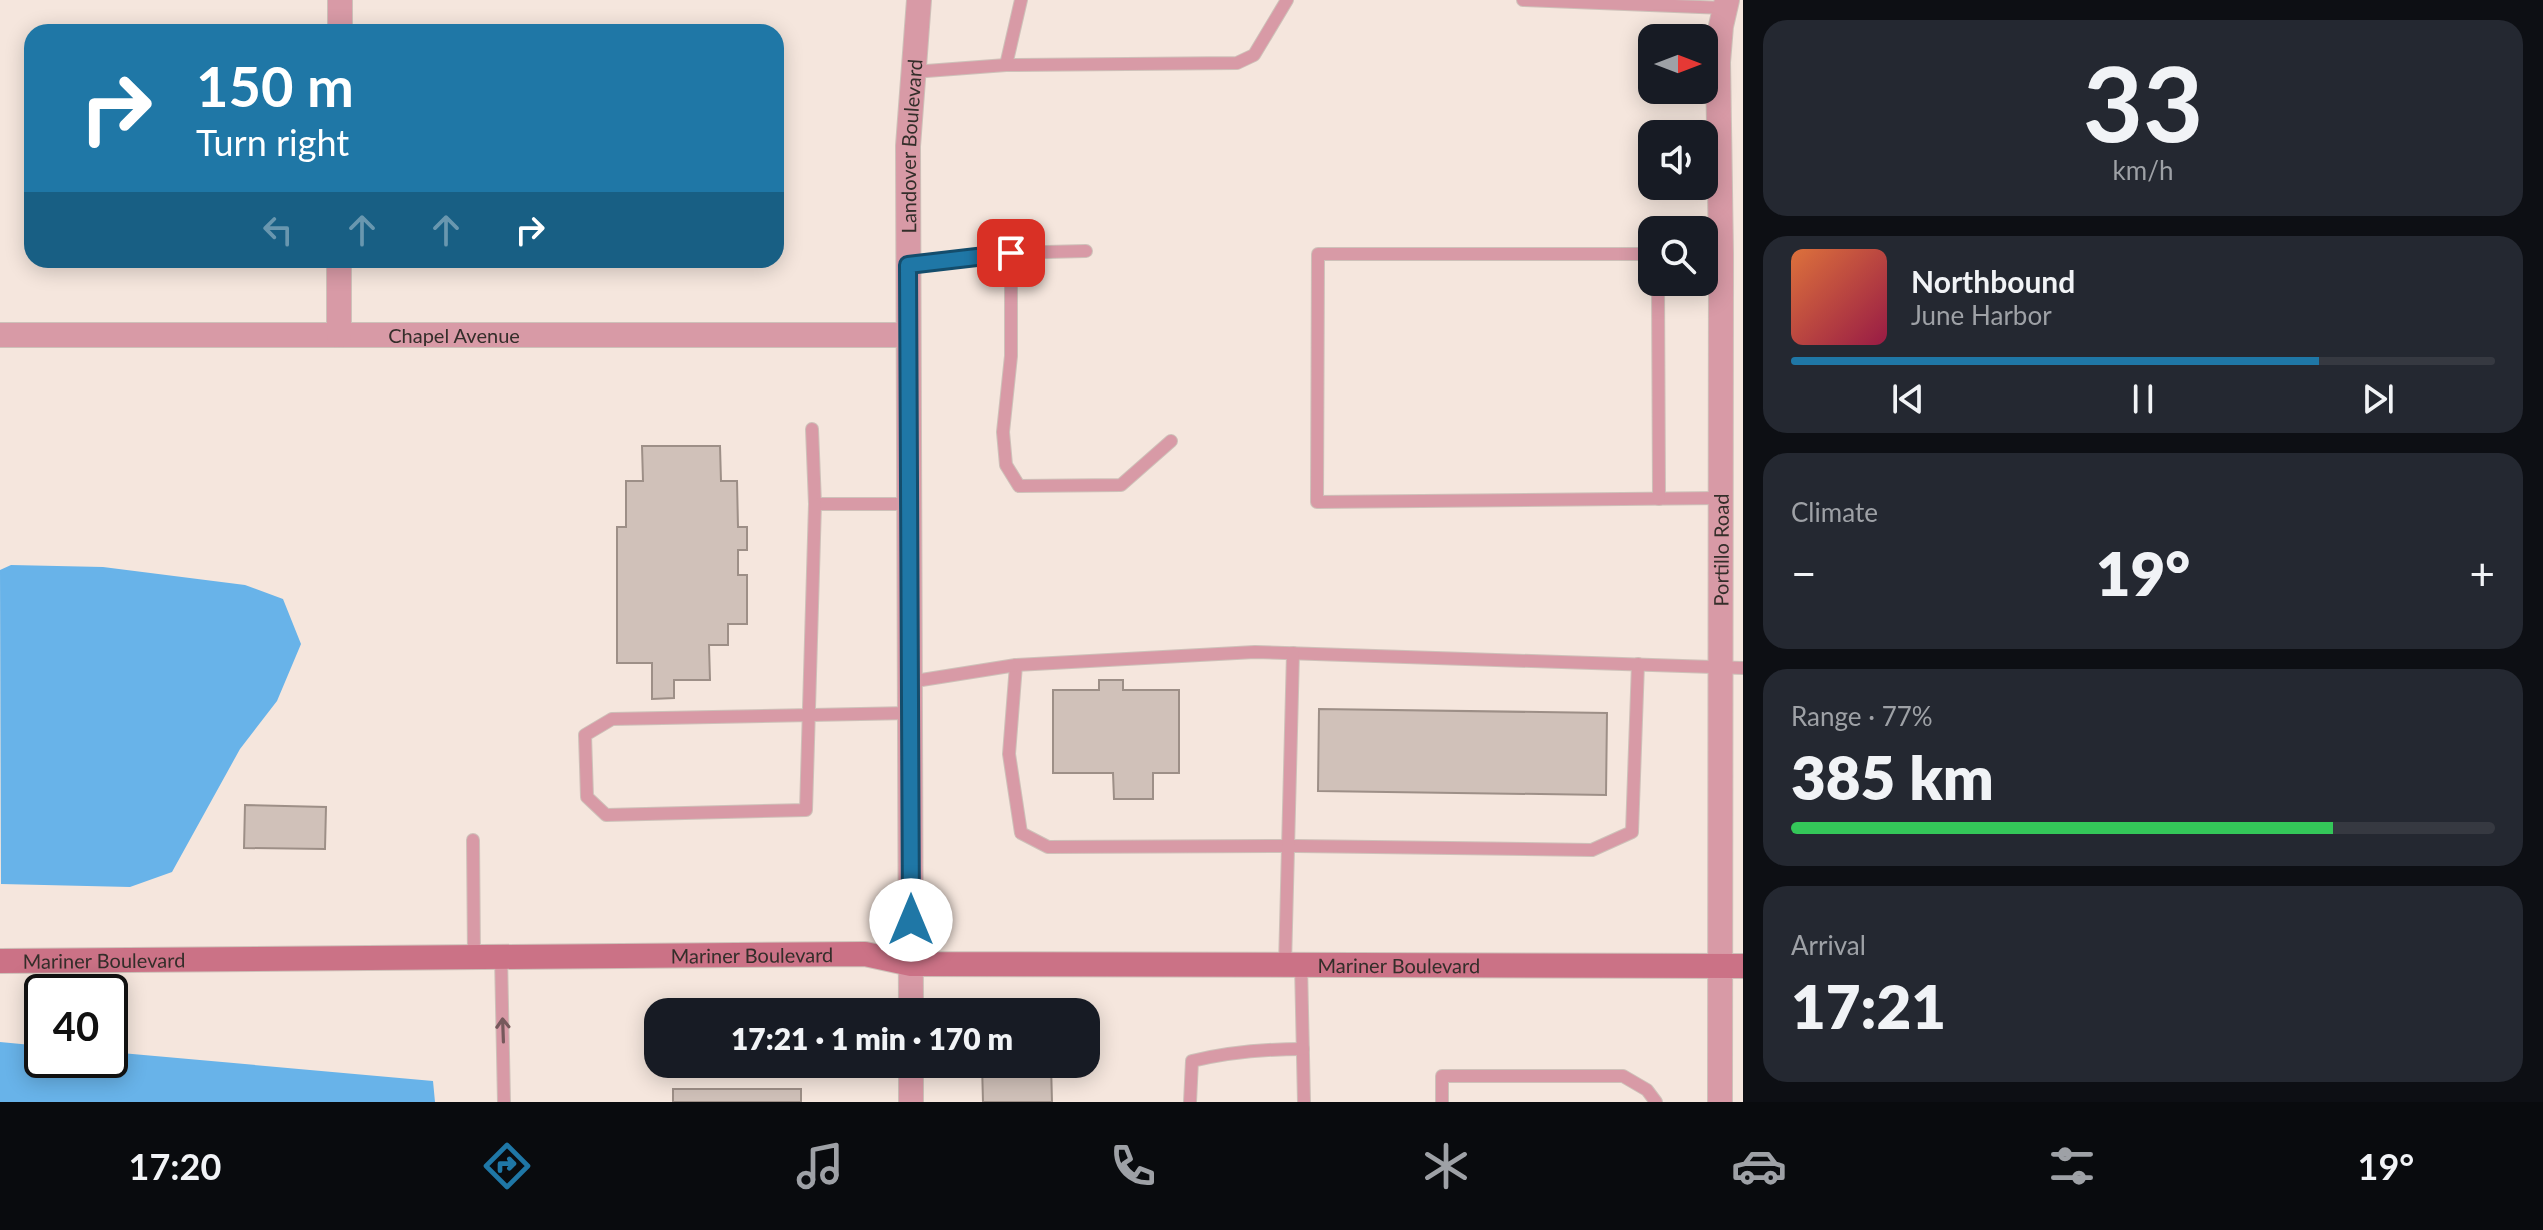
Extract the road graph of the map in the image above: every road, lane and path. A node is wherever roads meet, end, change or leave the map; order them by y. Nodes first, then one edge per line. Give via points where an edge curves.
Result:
1 (340, 0) edge
2 (919, 0) edge
3 (1021, 0) edge
4 (1287, 0) edge
5 (1523, 0) edge
6 (1726, 4) edge
7 (340, 24) edge
8 (1006, 65) junction
9 (913, 72) junction
10 (1714, 216) edge
11 (1086, 251) dead end
12 (1011, 253) junction
13 (1638, 254) edge
14 (908, 265) junction
15 (339, 268) edge
16 (1718, 276) edge
17 (1658, 296) edge
18 (0, 335) edge
19 (339, 335) junction
20 (908, 335) junction
21 (1732, 336) edge
22 (812, 429) dead end
23 (1171, 441) dead end
24 (1721, 498) junction
25 (1659, 499) junction
26 (815, 504) junction
27 (909, 504) junction
28 (1293, 653) junction
29 (1638, 664) junction
30 (1016, 665) junction
31 (1732, 668) edge
32 (909, 682) junction
33 (910, 713) junction
34 (809, 714) junction
35 (473, 840) dead end
36 (1286, 846) junction
37 (474, 957) junction
38 (501, 957) junction
39 (0, 961) edge
40 (911, 964) junction
41 (1293, 965) junction
42 (1732, 966) edge
43 (911, 998) edge
44 (1303, 1049) junction
45 (911, 1078) edge
46 (504, 1102) edge
47 (911, 1102) edge
48 (1190, 1102) edge
49 (1304, 1102) edge
50 (1442, 1102) edge
51 (1656, 1102) edge
52 (1720, 1102) edge

1 - 7 street
2 - 9 street, Landover Boulevard
3 - 8 lane
4 - 8 lane via 1254,55 1237,63
5 - 6 lane
6 - 10 street, Portillo Road via 1718,62
8 - 9 lane
9 - 14 street, Landover Boulevard
11 - 12 lane
12 - 14 lane
12 - 23 lane via 1011,356 1003,432 1006,465 1019,486 1121,485
13 - 25 lane via 1318,254 1317,502
14 - 20 street, Landover Boulevard
15 - 19 street
16 - 21 street, Portillo Road
17 - 25 lane
18 - 19 street, Chapel Avenue
19 - 20 street, Chapel Avenue
20 - 27 street, Landover Boulevard
21 - 24 street, Portillo Road
22 - 26 lane
24 - 25 lane
24 - 31 street, Portillo Road
26 - 27 lane
26 - 34 lane
27 - 32 street, Landover Boulevard
28 - 29 lane
28 - 30 lane
28 - 36 lane
29 - 31 lane
29 - 36 lane via 1632,832 1592,850
30 - 32 lane
30 - 36 lane via 1009,754 1021,833 1048,847
31 - 42 street, Portillo Road
32 - 33 street, Landover Boulevard
33 - 34 lane
33 - 40 street, Landover Boulevard
34 - 34 lane via 806,810 606,815 587,797 585,735 612,719
35 - 37 lane
36 - 41 lane
37 - 38 main road, Mariner Boulevard
37 - 39 main road, Mariner Boulevard
38 - 40 main road, Mariner Boulevard via 865,954
46 -> 38 lane
40 - 41 main road, Mariner Boulevard
40 - 43 street, Landover Boulevard
41 - 42 main road, Mariner Boulevard
41 - 44 lane
42 - 52 street, Portillo Road
44 - 48 lane via 1221,1053 1192,1061
44 - 49 lane
45 - 47 street
50 - 51 lane via 1442,1076 1623,1076

